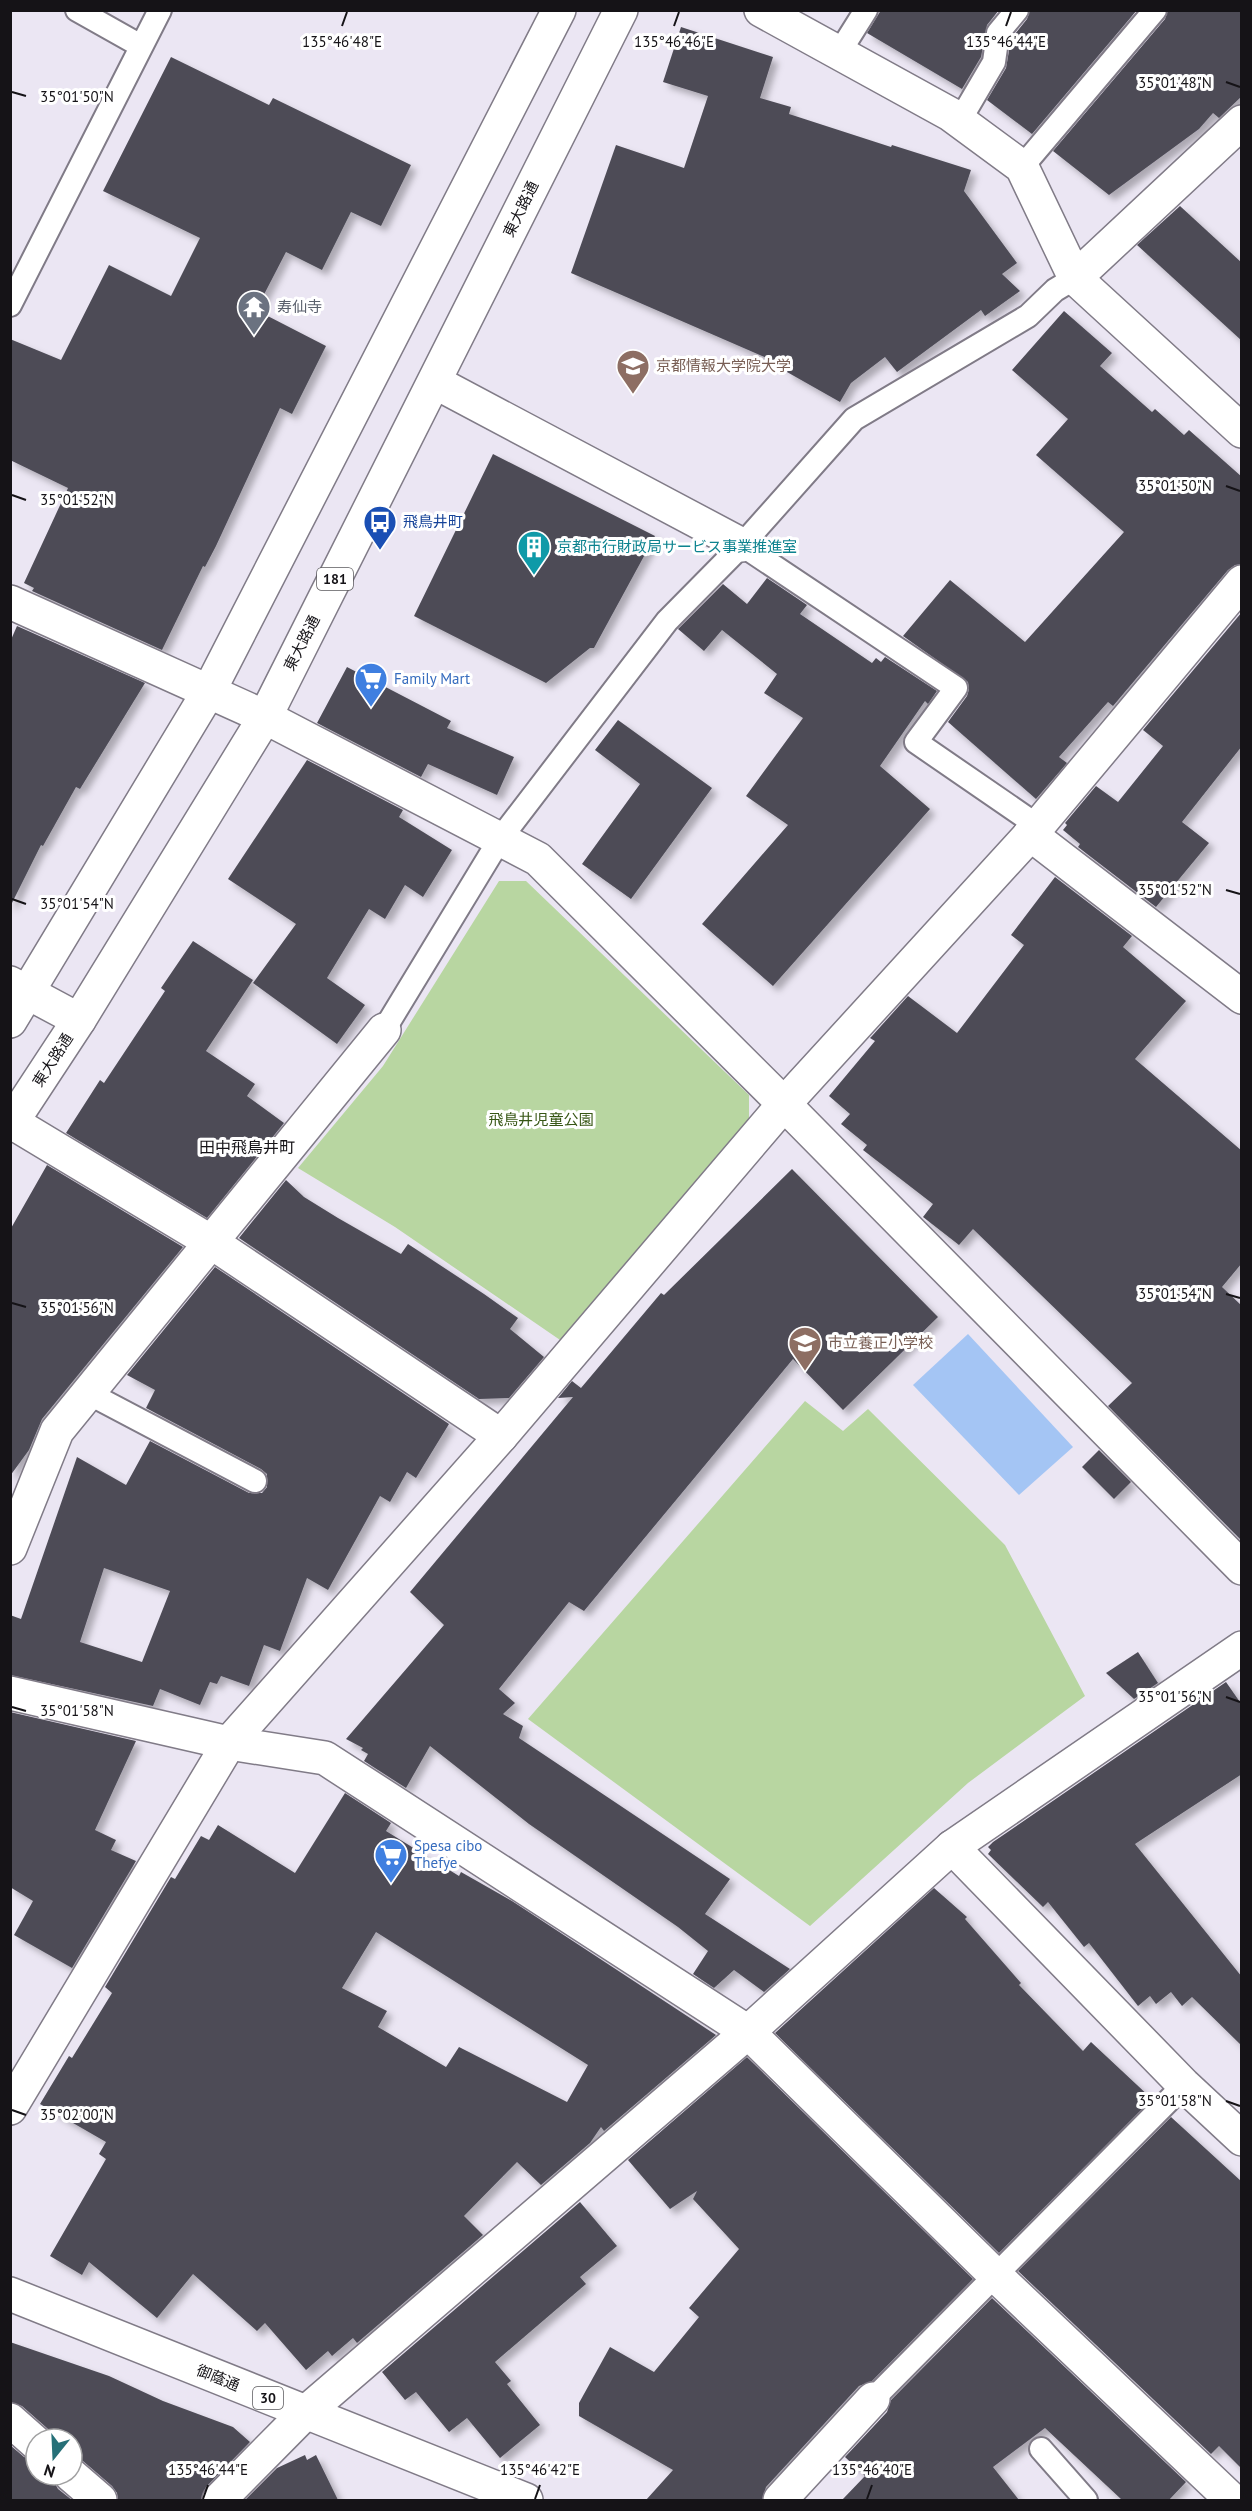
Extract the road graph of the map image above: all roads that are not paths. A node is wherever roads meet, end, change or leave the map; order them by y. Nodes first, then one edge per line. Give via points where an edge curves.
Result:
1 (77, 10) edge
2 (160, 10) edge
3 (559, 10) edge
4 (621, 10) edge
5 (762, 10) edge
6 (866, 10) edge
7 (1017, 10) edge
8 (1155, 10) edge
9 (141, 46) junction
10 (839, 53) junction
11 (960, 120) junction
12 (1242, 122) edge
13 (1022, 167) junction
14 (1074, 278) junction
15 (10, 305) edge
16 (435, 382) junction
17 (1242, 431) edge
18 (742, 545) junction
19 (1242, 582) edge
20 (10, 603) edge
21 (208, 692) junction
22 (265, 717) junction
23 (1034, 830) junction
24 (500, 839) junction
25 (20, 987) edge
26 (1242, 997) edge
27 (79, 1020) junction
28 (10, 1021) edge
29 (384, 1030) joint
30 (784, 1104) junction
31 (11, 1123) edge
32 (211, 1242) junction
33 (88, 1393) junction
34 (501, 1436) junction
35 (255, 1481) dead end
36 (10, 1548) edge
37 (1242, 1568) edge
38 (1242, 1648) edge
39 (10, 1693) edge
40 (229, 1743) junction
41 (952, 1846) junction
42 (748, 2032) junction
43 (1184, 2085) junction
44 (10, 2108) edge
45 (1242, 2139) edge
46 (995, 2275) junction
47 (10, 2294) edge
48 (873, 2399) joint
49 (305, 2413) junction
50 (10, 2420) edge
51 (24, 2432) edge
52 (1041, 2450) dead end
53 (84, 2486) edge
54 (100, 2500) edge
55 (219, 2500) edge
56 (525, 2500) edge
57 (780, 2500) edge
58 (1086, 2500) edge
59 (1232, 2500) edge

1 - 9 lane
2 - 9 lane
3 - 21 street
4 - 16 street, 東大路通 / 181
5 - 10 street
6 - 10 lane
7 - 11 lane via 998,33 994,62
8 - 13 lane
9 - 15 lane
10 - 11 street
11 - 13 street
12 - 14 street
13 - 14 street
14 - 17 street
14 - 18 lane via 1028,316 854,419
16 - 18 street
16 - 22 street, 東大路通 / 181
18 - 23 lane via 956,688 916,742
18 - 24 lane via 667,621
19 - 23 street
20 - 21 street
21 - 22 street
21 - 25 street
22 - 24 street
22 - 27 street, 東大路通 / 181
23 - 26 street
23 - 30 street
24 - 29 lane
24 - 30 street via 538,860
25 - 27 street
25 - 28 street
27 - 31 street, 東大路通 / 181
29 - 32 street
30 - 34 street
30 - 37 street
31 - 32 street
32 - 33 street
32 - 34 street
33 - 35 lane
33 - 36 street via 57,1431
34 - 40 street
38 - 41 street
39 - 40 street
40 - 42 street via 325,1758
40 - 44 street
41 - 42 street
41 - 43 street
42 - 46 street
42 - 49 street
43 - 45 street
43 - 46 lane
46 - 48 lane
46 - 59 street
47 - 49 street, 御蔭通 / 30
48 - 57 street
49 - 55 street
49 - 56 street, 御蔭通 / 30
50 - 51 street
52 - 58 lane
53 - 54 street

